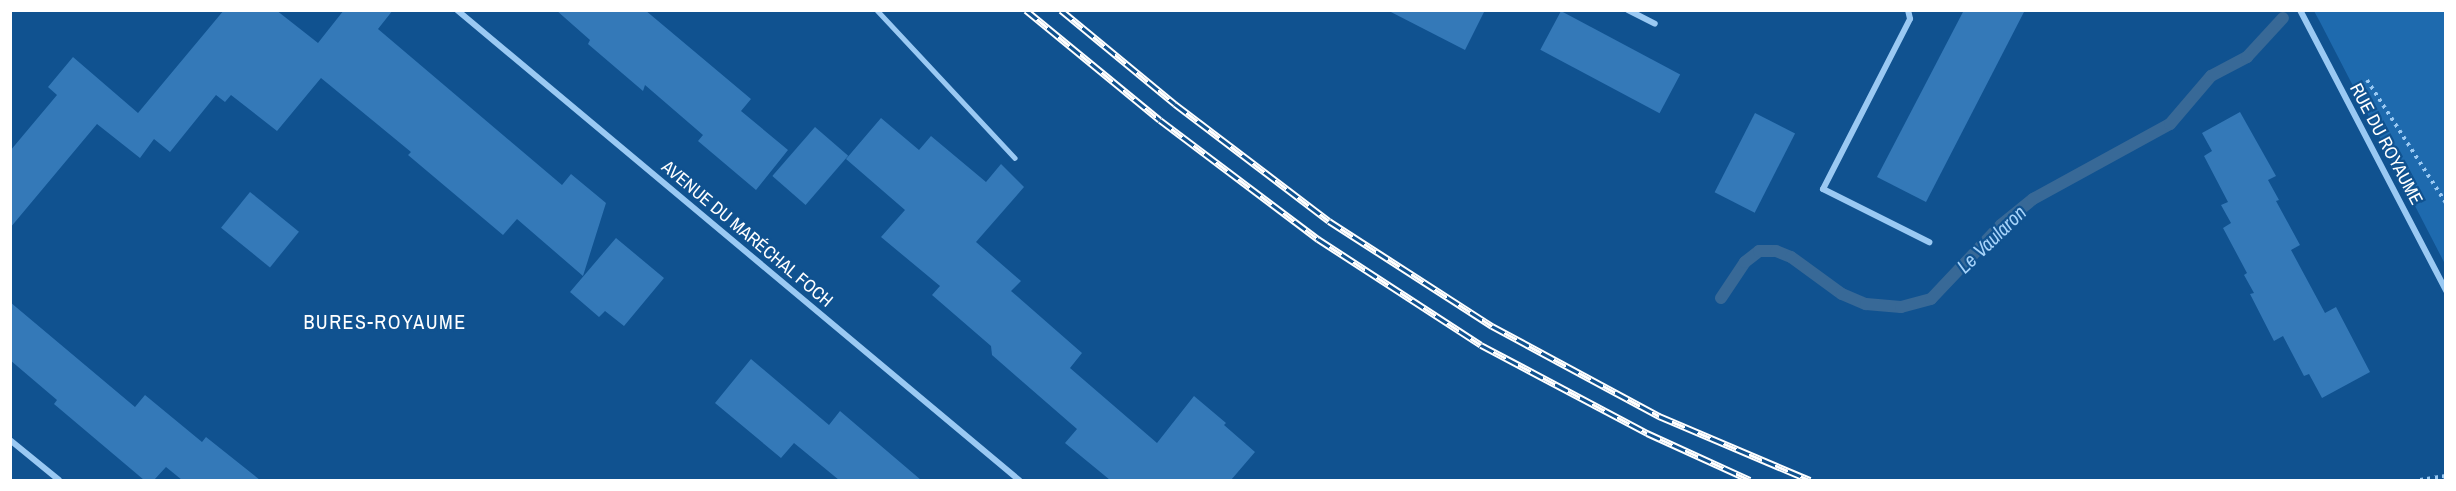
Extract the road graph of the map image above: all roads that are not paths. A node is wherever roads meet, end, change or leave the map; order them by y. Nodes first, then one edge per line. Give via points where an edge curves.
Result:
1 (457, 10) edge
2 (877, 10) edge
3 (1629, 10) edge
4 (1908, 10) edge
5 (2300, 10) edge
6 (1656, 24) dead end
7 (1016, 158) dead end
8 (1929, 242) dead end
9 (2445, 291) edge
10 (10, 440) edge
11 (59, 480) edge
12 (1019, 480) edge

1 - 12 street, AVENUE DU MARÉCHAL FOCH
2 - 7 lane
3 - 6 street
4 - 8 street via 1910,19 1823,189
5 - 9 street, RUE DU ROYAUME
10 - 11 street

